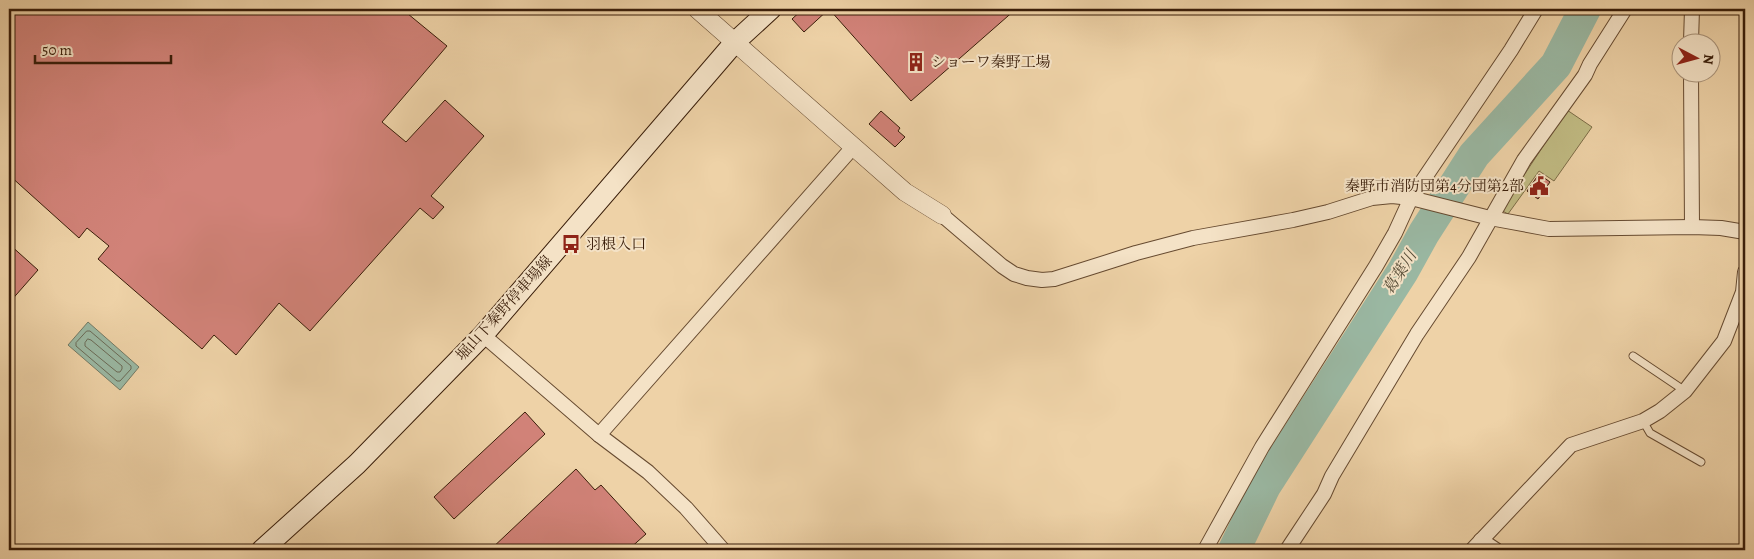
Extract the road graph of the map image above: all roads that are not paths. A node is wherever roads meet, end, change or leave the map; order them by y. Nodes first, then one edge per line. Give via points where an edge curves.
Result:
1 (697, 9) edge
2 (771, 9) edge
3 (1536, 9) edge
4 (1625, 9) edge
5 (1692, 9) edge
6 (1691, 32) edge
7 (735, 42) junction
8 (1692, 82) edge
9 (854, 146) junction
10 (1417, 199) junction
11 (942, 215) joint
12 (1490, 218) junction
13 (1692, 227) junction
14 (1745, 232) edge
15 (1745, 272) edge
16 (483, 335) junction
17 (1633, 356) dead end
18 (1685, 391) junction
19 (1643, 421) junction
20 (599, 435) junction
21 (1701, 462) dead end
22 (1477, 545) edge
23 (1292, 548) edge
24 (262, 550) edge
25 (723, 550) edge
26 (1205, 550) edge
27 (1496, 550) edge

1 - 7 street
2 - 7 main road, 堀山下秦野停車場線
3 - 10 street
4 - 12 street via 1585,75 1524,160
5 - 6 street
7 - 9 street
7 - 16 main road, 堀山下秦野停車場線
8 - 13 street
9 - 11 street via 905,192
9 - 20 street
10 - 11 street via 1372,198 1293,220 1193,238 1042,280 1014,274
10 - 12 street
10 - 26 street via 1262,448
12 - 13 street via 1549,229
12 - 23 street via 1469,257 1402,359
13 - 14 street
15 - 18 street via 1743,292 1724,342
16 - 20 street
16 - 24 main road, 堀山下秦野停車場線 via 357,464
17 - 18 lane
18 - 19 street
19 - 21 lane via 1650,433
19 - 22 street via 1571,445
20 - 25 street via 648,472
22 - 27 street

